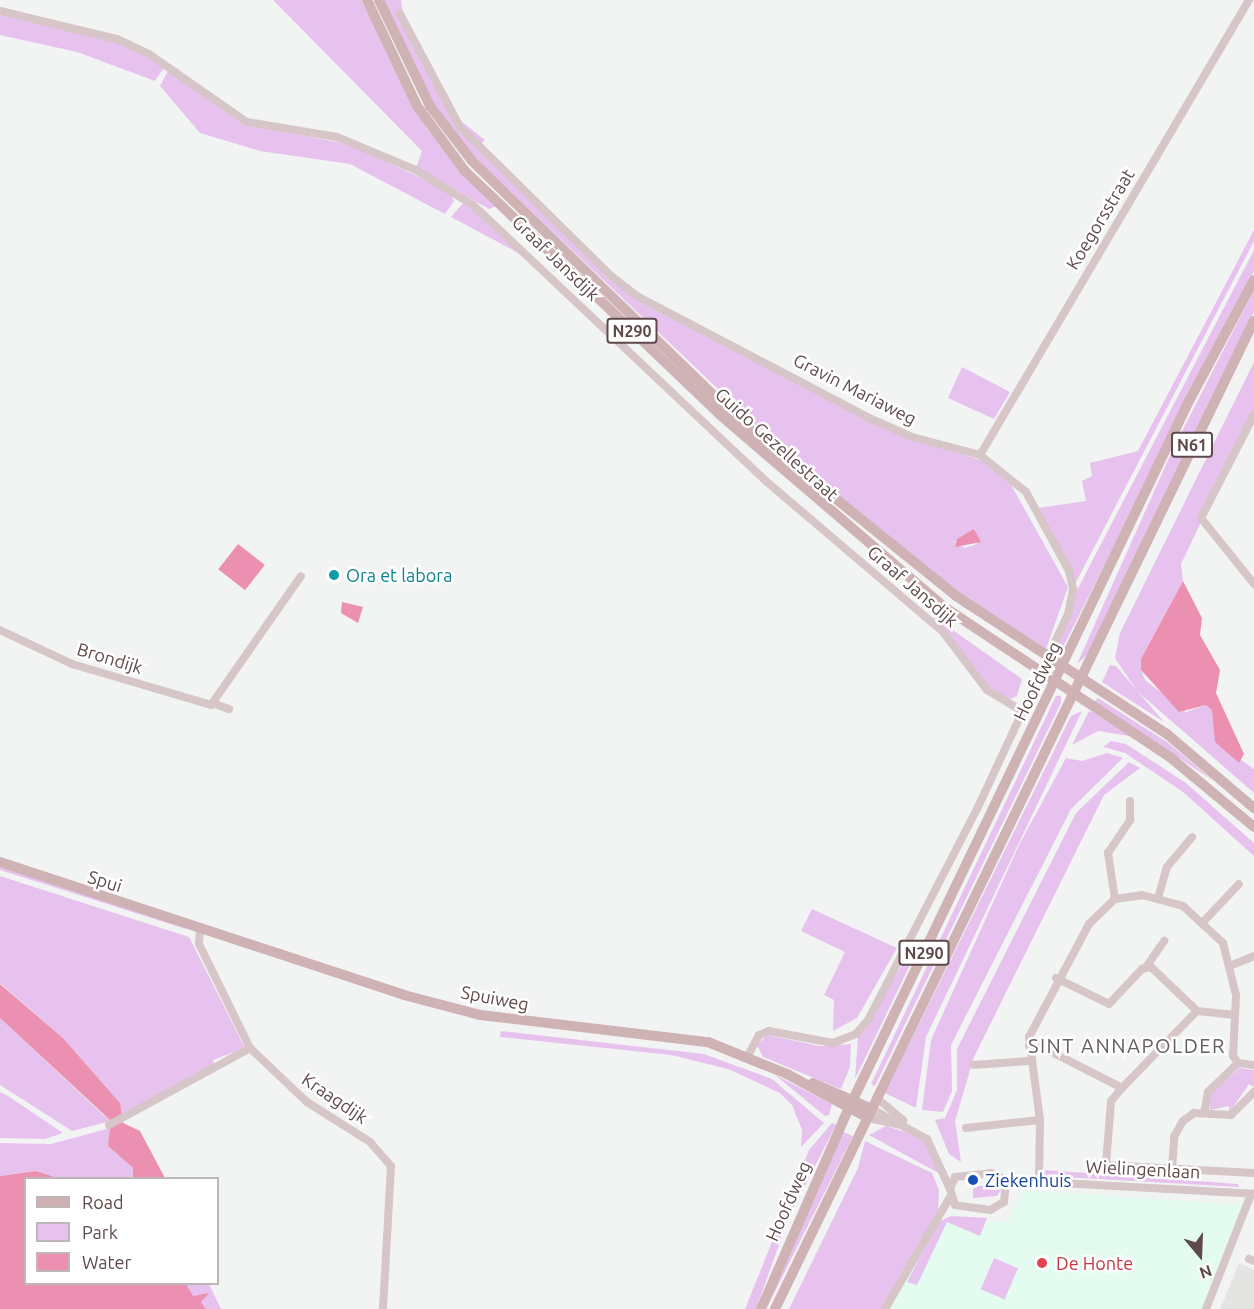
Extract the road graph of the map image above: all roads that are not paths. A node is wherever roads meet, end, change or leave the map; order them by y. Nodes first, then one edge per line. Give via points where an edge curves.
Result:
1 (367, 0) edge
2 (379, 0) edge
3 (1249, 0) edge
4 (0, 11) edge
5 (400, 14) dead end
6 (1254, 280) edge
7 (1254, 321) edge
8 (1254, 415) edge
9 (980, 455) junction
10 (301, 576) dead end
11 (1254, 585) edge
12 (0, 630) edge
13 (1046, 656) junction
14 (1062, 666) junction
15 (1038, 673) junction
16 (1081, 678) junction
17 (1053, 684) junction
18 (1072, 696) junction
19 (215, 705) junction
20 (228, 710) dead end
21 (1020, 710) junction
22 (1130, 801) dead end
23 (1254, 808) edge
24 (1254, 826) edge
25 (1192, 837) dead end
26 (0, 862) edge
27 (1239, 884) dead end
28 (1115, 898) junction
29 (1158, 898) junction
30 (1203, 922) junction
31 (200, 929) junction
32 (1164, 941) dead end
33 (1254, 956) edge
34 (1232, 965) junction
35 (1146, 967) junction
36 (1056, 978) junction
37 (1197, 1011) junction
38 (1234, 1015) junction
39 (1029, 1046) junction
40 (250, 1048) junction
41 (748, 1056) junction
42 (1029, 1061) junction
43 (1238, 1064) junction
44 (974, 1065) dead end
45 (1254, 1065) edge
46 (1122, 1088) junction
47 (1252, 1097) edge
48 (878, 1099) junction
49 (851, 1104) junction
50 (1204, 1113) junction
51 (870, 1114) junction
52 (1040, 1120) junction
53 (109, 1125) dead end
54 (907, 1125) junction
55 (966, 1128) dead end
56 (938, 1161) junction
57 (1172, 1169) junction
58 (1254, 1173) edge
59 (956, 1177) junction
60 (1036, 1177) junction
61 (1006, 1180) junction
62 (950, 1193) junction
63 (1008, 1193) junction
64 (1253, 1194) edge
65 (957, 1208) junction
66 (935, 1221) junction
67 (383, 1309) edge
68 (761, 1309) edge
69 (775, 1309) edge
70 (885, 1309) edge
71 (1206, 1309) edge

1 - 15 main road, Guido Gezellestraat / N290 via 417,106 465,171 774,466 944,607
2 - 13 main road, Guido Gezellestraat / N290 via 430,106 472,161 795,469 956,596
3 - 9 street, Koegorsstraat
4 - 21 street, Graaf Jansdijk via 117,39 149,54 247,122 337,137 416,170 473,205 784,497 943,632 987,690
5 - 9 street, Gravin Mariaweg via 460,127 637,296 869,418 912,437
6 - 14 main road, Hoofdweg / N61
7 - 16 main road, Hoofdweg / N61
8 - 11 street via 1202,518
9 - 13 street, Gravin Mariaweg via 1026,492 1069,572 1070,606
10 - 19 street
12 - 19 street, Brondijk via 72,664
13 - 14 main road, Guido Gezellestraat / N290
13 - 15 street, Gravin Mariaweg
14 - 16 main road, Guido Gezellestraat / N290
14 - 17 main road, Hoofdweg / N61
15 - 17 main road, Guido Gezellestraat / N290
15 - 21 street, Gravin Mariaweg
16 - 18 main road, Hoofdweg / N290
16 - 23 main road, Guido Gezellestraat via 1167,734
17 - 18 main road, Guido Gezellestraat / N290
17 - 49 main road, Hoofdweg / N290
18 - 24 main road, Guido Gezellestraat via 1185,768
18 - 48 main road, Hoofdweg / N290
19 - 20 street, Brondijk
21 - 41 street, Gravin Mariaweg via 978,807 868,1020 856,1034 833,1043 769,1031 759,1035
22 - 28 street via 1130,820 1108,853
25 - 29 street via 1167,867
26 - 31 main road, Spui
27 - 30 street
28 - 29 street
28 - 36 street via 1089,924
29 - 30 street via 1183,906
30 - 34 street via 1223,943
31 - 40 street, Kraagdijk via 199,944
31 - 41 main road, Spuiweg via 480,1015 667,1035
32 - 35 street via 1146,960
33 - 34 street
34 - 38 street
35 - 36 street via 1109,1004
35 - 37 street
36 - 39 street
37 - 38 street
37 - 46 street
38 - 43 street via 1233,1056
39 - 42 street
39 - 46 street via 1040,1046
40 - 53 street
40 - 67 street, Kraagdijk via 307,1102 370,1142 391,1166
41 - 49 main road, Spuiweg
42 - 44 street
42 - 52 street
43 - 45 street
43 - 50 street via 1208,1092
46 - 57 street via 1111,1101 1106,1165
47 - 50 street via 1231,1115
48 - 51 main road, Hoofdweg / N290
48 - 54 street
49 - 51 main road
49 - 68 main road, Hoofdweg / N290
50 - 57 street via 1194,1113 1177,1129
51 - 54 street
51 - 69 main road, Hoofdweg / N290
52 - 55 street
52 - 60 street
54 - 56 street via 927,1139
56 - 59 street
56 - 62 street
57 - 58 street
59 - 61 street, Wielingenlaan via 991,1173
59 - 62 street
60 - 61 street, Wielingenlaan
60 - 63 street
60 - 64 street, Wielingenlaan
61 - 63 street
62 - 65 street
62 - 66 street
63 - 65 street via 990,1210
64 - 71 street
65 - 66 street
66 - 70 street

